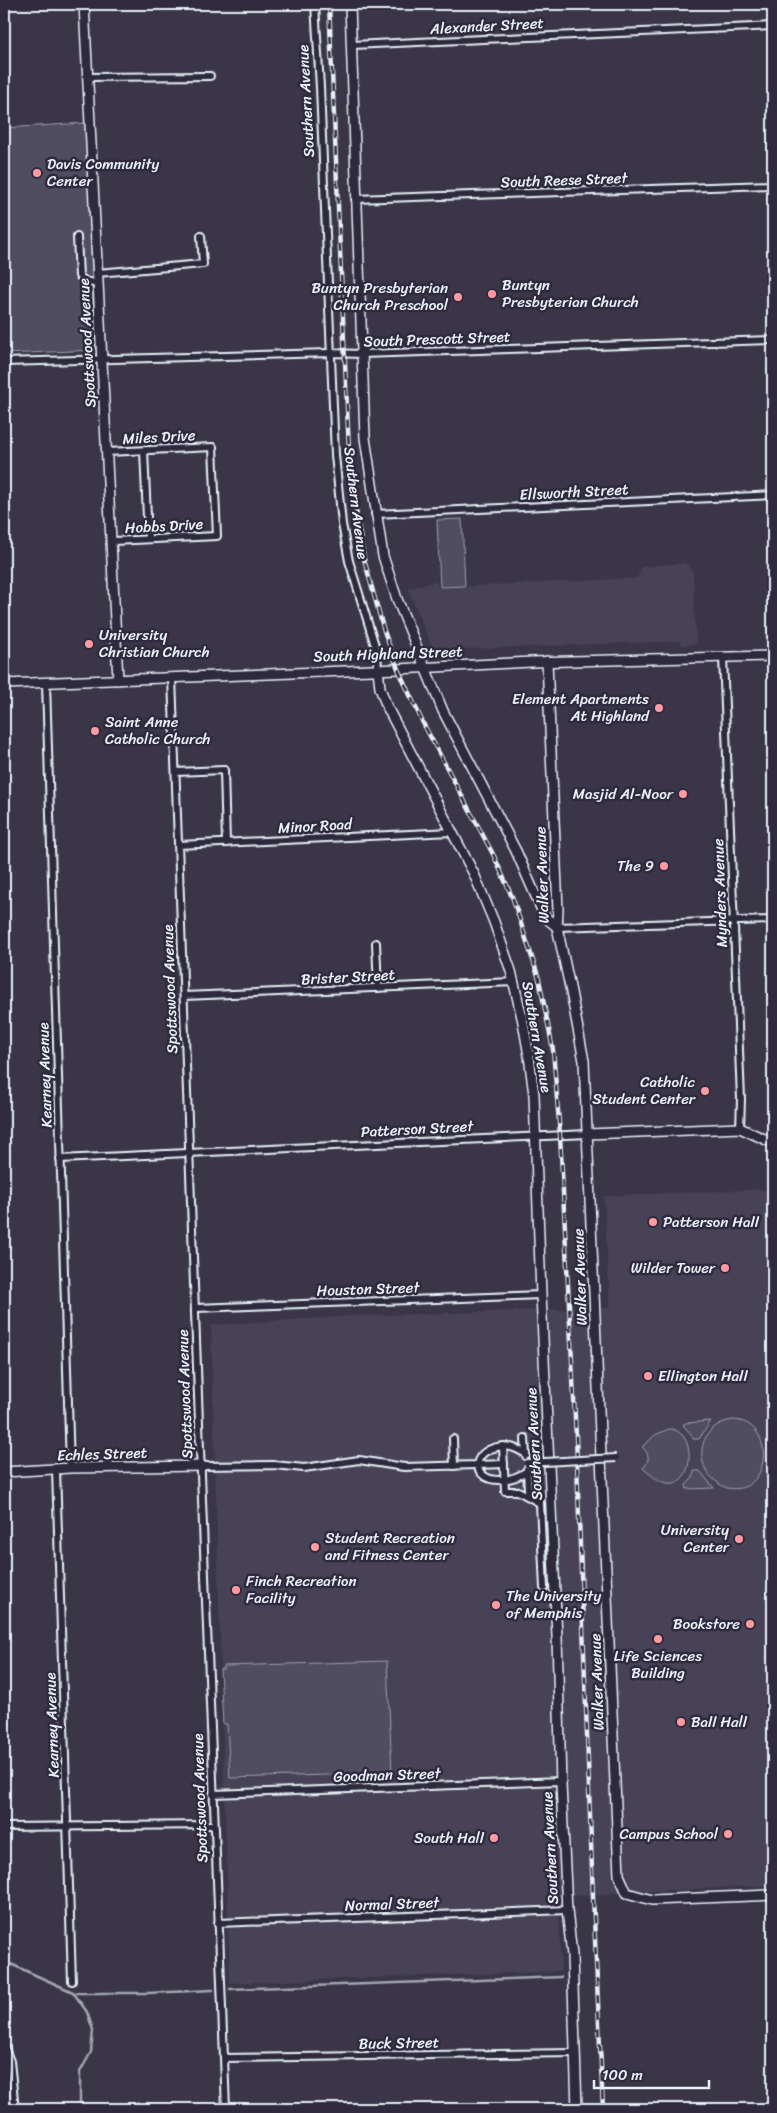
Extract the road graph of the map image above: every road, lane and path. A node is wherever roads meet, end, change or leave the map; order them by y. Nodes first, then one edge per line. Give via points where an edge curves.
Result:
1 (84, 4) edge
2 (315, 4) edge
3 (350, 4) edge
4 (773, 26) edge
5 (352, 45) junction
6 (210, 76) dead end
7 (87, 77) junction
8 (773, 185) edge
9 (355, 199) junction
10 (201, 236) dead end
11 (77, 237) dead end
12 (97, 273) junction
13 (98, 284) junction
14 (773, 340) edge
15 (330, 353) junction
16 (362, 354) junction
17 (102, 360) junction
18 (4, 362) edge
19 (144, 451) junction
20 (107, 452) junction
21 (773, 495) edge
22 (375, 514) junction
23 (217, 536) joint
24 (148, 540) junction
25 (113, 541) junction
26 (773, 656) edge
27 (723, 658) junction
28 (547, 661) junction
29 (425, 668) junction
30 (378, 669) junction
31 (172, 677) junction
32 (118, 680) junction
33 (46, 683) junction
34 (4, 684) edge
35 (176, 772) junction
36 (452, 832) junction
37 (226, 843) junction
38 (178, 845) junction
39 (734, 920) junction
40 (773, 920) edge
41 (556, 928) junction
42 (376, 943) dead end
43 (514, 982) junction
44 (378, 988) junction
45 (184, 996) junction
46 (740, 1128) junction
47 (588, 1134) junction
48 (536, 1136) junction
49 (773, 1143) edge
50 (189, 1154) junction
51 (60, 1159) junction
52 (541, 1295) junction
53 (196, 1308) junction
54 (525, 1438) dead end
55 (453, 1439) dead end
56 (503, 1446) junction
57 (526, 1454) junction
58 (616, 1458) dead end
59 (527, 1462) junction
60 (504, 1464) junction
61 (477, 1465) junction
62 (202, 1466) junction
63 (454, 1466) junction
64 (70, 1468) junction
65 (56, 1469) junction
66 (527, 1471) junction
67 (4, 1472) edge
68 (505, 1480) junction
69 (528, 1490) dead end
70 (544, 1588) dead end
71 (561, 1781) junction
72 (213, 1794) junction
73 (213, 1825) junction
74 (68, 1826) junction
75 (4, 1827) edge
76 (773, 1895) edge
77 (567, 1910) junction
78 (218, 1922) junction
79 (72, 1981) dead end
80 (4, 2046) edge
81 (574, 2053) junction
82 (224, 2058) junction
83 (4, 2108) edge
84 (15, 2109) edge
85 (226, 2109) edge
86 (577, 2109) edge

1 - 7 street, Spottswood Avenue
2 - 15 street, Southern Avenue
3 - 5 street, Southern Avenue
4 - 5 street, Alexander Street
5 - 9 street, Southern Avenue
6 - 7 street
7 - 12 street, Spottswood Avenue
8 - 9 street, South Reese Street
9 - 16 street, Southern Avenue
10 - 12 street via 203,264
11 - 13 street via 79,276 84,281
12 - 13 street, Spottswood Avenue
13 - 17 street, Spottswood Avenue
14 - 16 street, South Prescott Street
15 - 16 street, South Prescott Street
15 - 17 street, South Prescott Street
15 - 30 street, Southern Avenue via 342,524 352,575 377,652
16 - 22 street, Southern Avenue via 365,438
17 - 18 street, South Prescott Street
17 - 20 street, Spottswood Avenue
19 - 20 street, Miles Drive
19 - 23 street, Miles Drive via 213,447
19 - 24 street
20 - 25 street, Spottswood Avenue
21 - 22 street, Ellsworth Street
22 - 29 street, Southern Avenue via 383,556
23 - 24 street, Hobbs Drive
24 - 25 street, Hobbs Drive
25 - 32 street, Spottswood Avenue
26 - 27 street, South Highland Street
27 - 28 street, South Highland Street
27 - 39 street, Mynders Avenue
28 - 29 street, South Highland Street
28 - 41 street, Walker Avenue via 558,910
29 - 30 street, South Highland Street
29 - 41 street, Southern Avenue via 443,710 516,851 545,917
30 - 31 street, South Highland Street
30 - 36 street, Southern Avenue via 380,688 387,706
31 - 32 street, South Highland Street
31 - 35 street, Spottswood Avenue
32 - 33 street, South Highland Street
33 - 34 street, South Highland Street
33 - 51 street, Kearney Avenue
35 - 37 street via 224,770
35 - 38 street, Spottswood Avenue
36 - 37 street, Minor Road
36 - 43 street, Southern Avenue via 488,907
37 - 38 street, Minor Road
38 - 45 street, Spottswood Avenue
39 - 40 street
39 - 41 street
39 - 46 street, Mynders Avenue
41 - 47 street, Walker Avenue via 584,1061
42 - 44 street
43 - 44 street, Brister Street
43 - 48 street, Southern Avenue via 529,1056
44 - 45 street, Brister Street
45 - 50 street, Spottswood Avenue
46 - 47 street, Patterson Street
46 - 49 street, Patterson Street
47 - 48 street, Patterson Street
47 - 76 street, Walker Avenue via 619,1875 627,1893 652,1900
48 - 50 street, Patterson Street
48 - 52 street, Southern Avenue
50 - 51 street, Patterson Street
50 - 53 street, Spottswood Avenue
51 - 64 street, Kearney Avenue
52 - 53 street, Houston Street
52 - 71 street, Southern Avenue
53 - 62 street, Spottswood Avenue
54 - 57 street
55 - 63 street
56 - 57 street
56 - 60 street
56 - 61 street via 483,1454
57 - 59 street
58 - 59 street, bridge
59 - 66 street
60 - 61 street
60 - 68 street
61 - 63 street
61 - 68 street via 489,1478
62 - 63 street via 304,1468 358,1460 404,1467
62 - 64 street, Echles Street
62 - 72 street, Spottswood Avenue
64 - 65 street, Echles Street
65 - 67 street, Echles Street
65 - 74 street, Kearney Avenue
66 - 68 street
66 - 69 street
68 - 70 street via 505,1491 518,1491 540,1503
71 - 72 street, Goodman Street
71 - 77 street, Southern Avenue
72 - 73 street, Spottswood Avenue
73 - 74 street
73 - 78 street, Spottswood Avenue
74 - 75 street
74 - 79 street, Kearney Avenue
77 - 78 street, Normal Street
77 - 81 street, Southern Avenue via 572,1955
78 - 82 street, Spottswood Avenue
80 - 84 street via 10,2061
81 - 82 street, Buck Street
81 - 86 street, Southern Avenue
82 - 85 street, Spottswood Avenue
83 - 84 street

